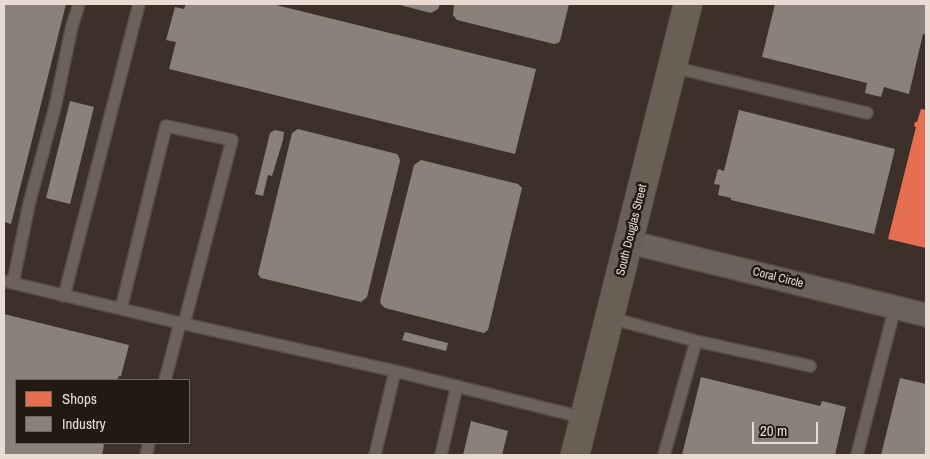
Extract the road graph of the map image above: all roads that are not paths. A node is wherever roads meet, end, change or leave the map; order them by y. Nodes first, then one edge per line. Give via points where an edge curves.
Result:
1 (79, 4) edge
2 (139, 4) edge
3 (688, 4) edge
4 (672, 67) junction
5 (867, 113) dead end
6 (629, 242) junction
7 (8, 282) edge
8 (64, 296) junction
9 (895, 307) junction
10 (121, 309) junction
11 (926, 315) edge
12 (610, 318) junction
13 (182, 324) junction
14 (696, 341) junction
15 (810, 366) dead end
16 (395, 371) junction
17 (165, 379) edge
18 (457, 386) junction
19 (585, 418) junction
20 (375, 455) edge
21 (441, 455) edge
22 (576, 455) edge
23 (664, 455) edge
24 (857, 455) edge

1 - 7 lane
2 - 8 lane
3 - 4 street, South Douglas Street
4 - 5 lane
4 - 6 street, South Douglas Street
6 - 9 street, Coral Circle
6 - 12 street, South Douglas Street
7 - 8 lane
8 - 10 lane
9 - 11 street, Coral Circle
9 - 24 lane
10 - 13 lane
10 - 13 lane via 166,126 232,140
12 - 14 lane
12 - 19 street, South Douglas Street
13 - 16 lane
13 - 17 lane
14 - 15 lane
14 - 23 lane
16 - 18 lane
16 - 20 lane
18 - 19 lane
18 - 21 lane
19 - 22 street, South Douglas Street

